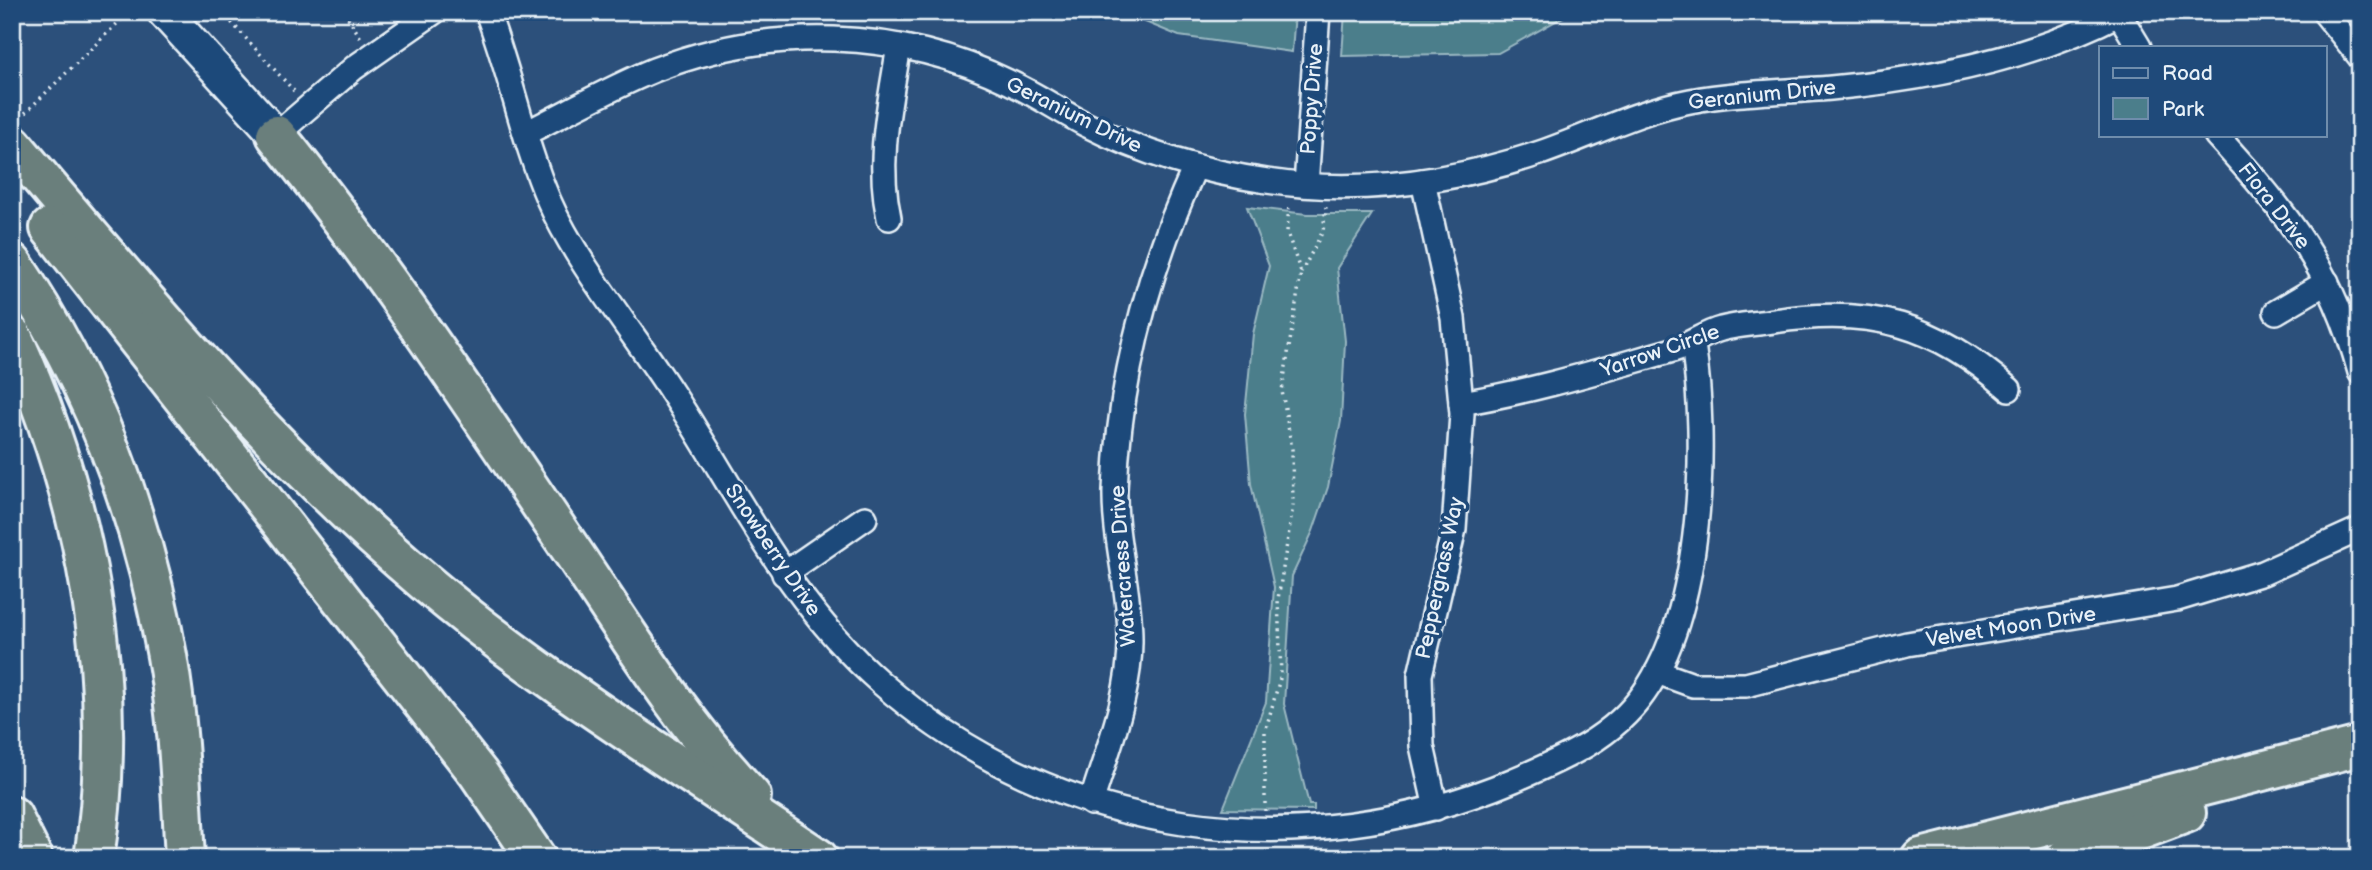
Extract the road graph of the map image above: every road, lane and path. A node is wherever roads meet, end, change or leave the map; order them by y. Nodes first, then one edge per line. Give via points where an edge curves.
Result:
1 (129, 12) edge
2 (164, 12) edge
3 (222, 12) edge
4 (344, 12) edge
5 (434, 12) edge
6 (487, 12) edge
7 (1318, 12) edge
8 (2324, 12) edge
9 (2120, 13) edge
10 (361, 38) dead end
11 (899, 46) junction
12 (2138, 46) edge
13 (2360, 57) edge
14 (294, 91) dead end
15 (16, 131) edge
16 (526, 133) junction
17 (276, 135) junction
18 (2217, 136) edge
19 (1195, 167) junction
20 (12, 180) edge
21 (1423, 181) junction
22 (1306, 186) junction
23 (1289, 202) dead end
24 (1326, 204) dead end
25 (889, 218) dead end
26 (12, 263) edge
27 (1301, 273) junction
28 (2327, 282) junction
29 (2276, 313) dead end
30 (12, 336) edge
31 (1693, 344) junction
32 (2360, 372) edge
33 (2009, 389) dead end
34 (1461, 403) junction
35 (864, 518) dead end
36 (2360, 529) edge
37 (784, 574) junction
38 (1657, 672) junction
39 (2360, 746) edge
40 (2360, 753) edge
41 (1091, 803) junction
42 (1436, 808) junction
43 (12, 816) edge
44 (1265, 824) dead end
45 (33, 858) edge
46 (94, 858) edge
47 (185, 858) edge
48 (536, 858) edge
49 (819, 858) edge
50 (1921, 858) edge
51 (2066, 858) edge

1 - 15 path
2 - 17 main road
3 - 14 path
4 - 10 path
5 - 17 street via 354,68
6 - 16 street, Snowberry Drive
7 - 22 street, Poppy Drive
8 - 13 street
9 - 12 street
9 - 21 street, Geranium Drive via 2033,47 1936,72 1686,102 1511,162
11 - 16 street, Geranium Drive via 806,38 719,50 652,71
11 - 19 street, Geranium Drive via 982,69 1109,136
11 - 25 street via 883,151
15 - 49 highway via 190,352 292,460 382,545 517,654
16 - 37 street, Snowberry Drive via 549,201 572,244 676,397
17 - 49 highway via 388,281 697,733 758,803
18 - 28 street, Flora Drive via 2277,203
19 - 22 street, Geranium Drive
19 - 41 street, Watercress Drive via 1147,290 1126,377 1115,513 1130,658
20 - 48 highway via 478,773
21 - 22 street, Geranium Drive via 1369,187
21 - 34 street, Peppergrass Way via 1453,318
23 - 27 path via 1287,232
24 - 27 path via 1323,231
26 - 47 highway via 48,321 93,410 145,555 175,710
27 - 44 path via 1282,391 1292,449 1293,506 1278,599 1281,675 1265,732
28 - 29 street
28 - 32 street, Flora Drive
30 - 46 highway via 50,427 89,577 102,716
31 - 33 street, Yarrow Circle via 1719,329 1804,317 1874,318 1919,329 1944,341
31 - 34 street, Yarrow Circle via 1554,385
31 - 38 street, Snowberry Drive via 1700,420 1698,502 1684,591
34 - 42 street, Peppergrass Way via 1462,454 1454,529 1420,675 1422,746
35 - 37 street
36 - 38 street, Velvet Moon Drive via 2263,573 2136,607 1918,641 1746,685 1693,685
37 - 41 street, Snowberry Drive via 854,658 921,715 1016,773
38 - 42 street, Snowberry Drive via 1632,709 1584,747 1502,786
39 - 50 highway
40 - 51 highway
41 - 42 street, Snowberry Drive via 1197,827 1278,833 1356,827
43 - 45 highway

